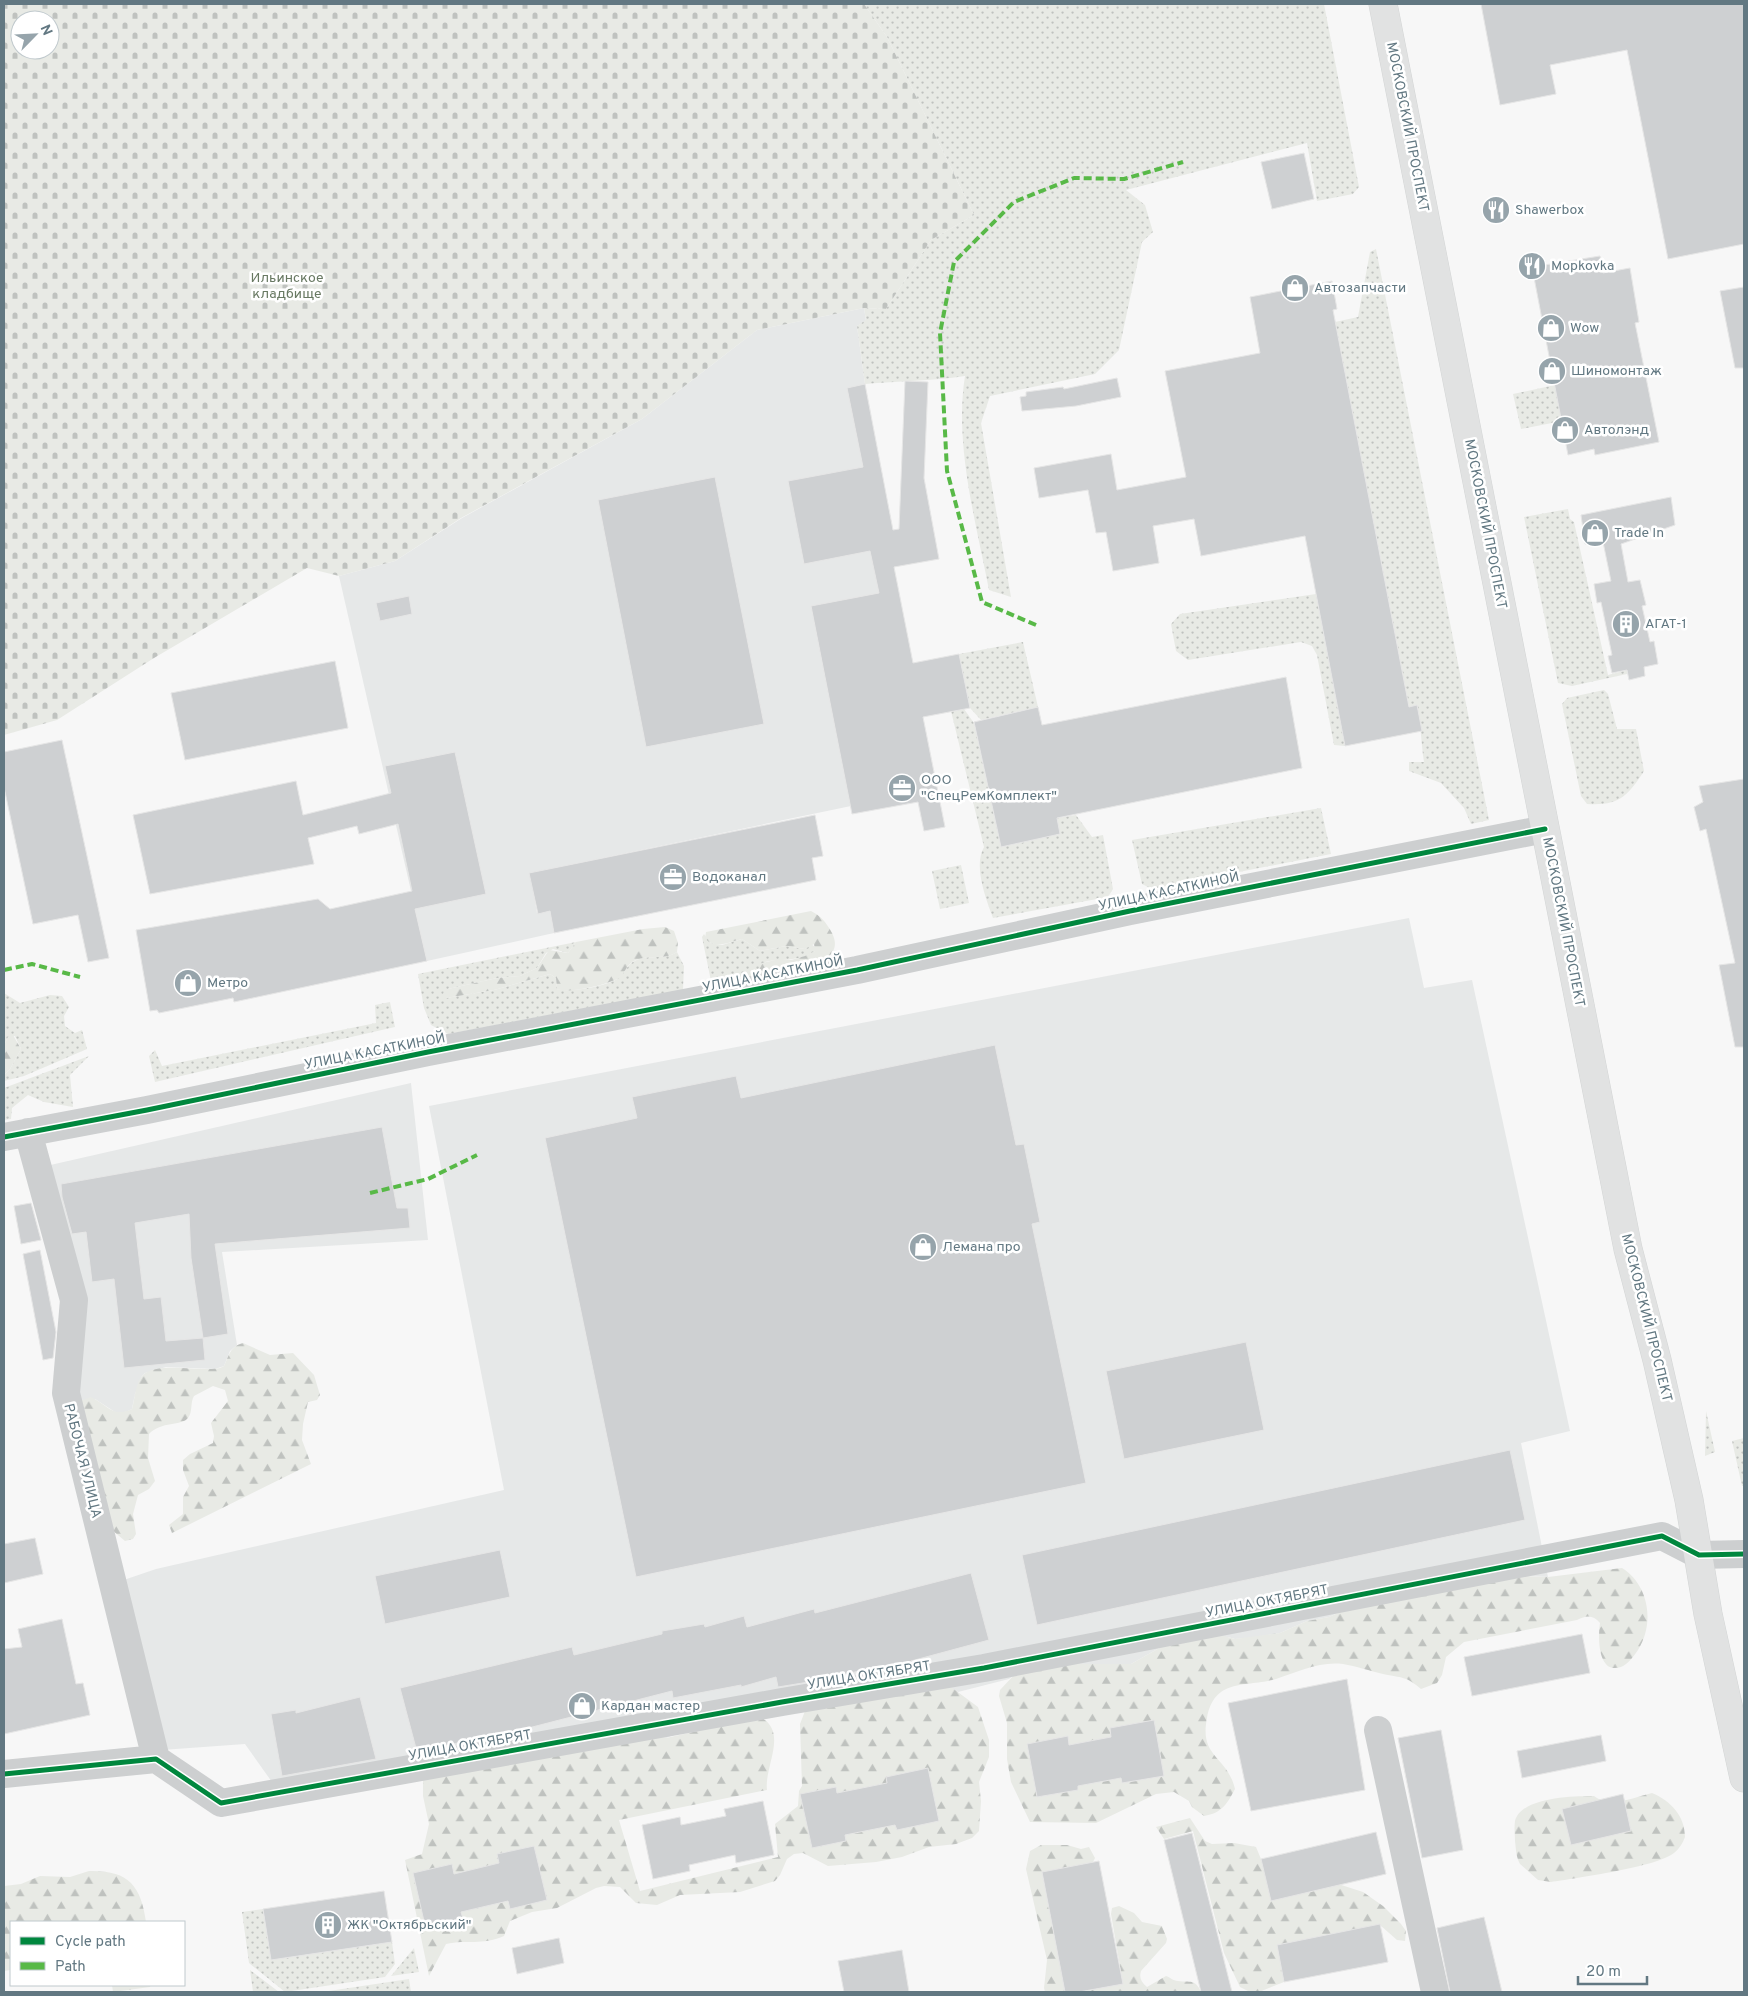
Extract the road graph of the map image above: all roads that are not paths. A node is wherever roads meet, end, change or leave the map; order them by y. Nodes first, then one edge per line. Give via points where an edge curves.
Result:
1 (1383, 4) edge
2 (1545, 830) junction
3 (16, 1134) edge
4 (1744, 1554) edge
5 (1700, 1555) junction
6 (1378, 1730) dead end
7 (156, 1759) junction
8 (4, 1774) edge
9 (1744, 1778) edge
10 (1435, 1992) edge

1 - 2 main road, МОСКОВСКИЙ ПРОСПЕКТ
2 - 3 street, УЛИЦА КАСАТКИНОЙ via 1139,909 848,972
2 - 5 main road, МОСКОВСКИЙ ПРОСПЕКТ via 1628,1249 1657,1360
3 - 7 street, РАБОЧАЯ УЛИЦА via 74,1300 66,1393
4 - 5 street, УЛИЦА ОКТЯБРЯТ
5 - 7 street, УЛИЦА ОКТЯБРЯТ via 1662,1536 984,1668 221,1803
5 - 9 main road, МОСКОВСКИЙ ПРОСПЕКТ via 1710,1623
6 - 10 street
7 - 8 street

